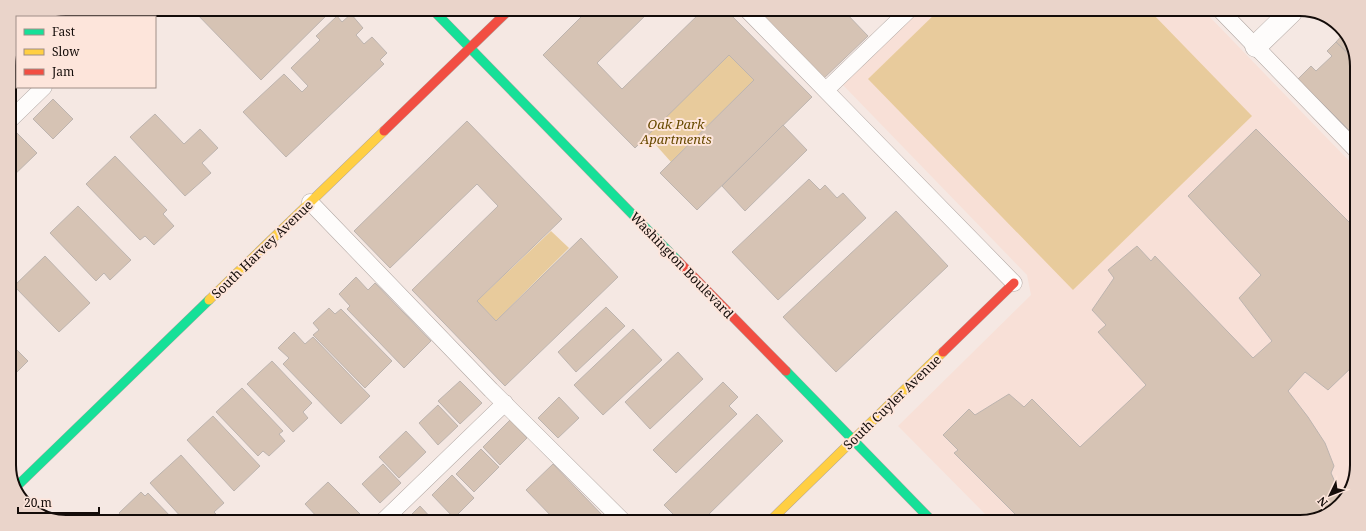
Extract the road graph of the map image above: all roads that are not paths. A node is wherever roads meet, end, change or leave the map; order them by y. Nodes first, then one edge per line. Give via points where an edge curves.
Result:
1 (439, 16) edge
2 (503, 16) edge
3 (753, 16) edge
4 (903, 16) edge
5 (1226, 16) edge
6 (1287, 16) edge
7 (1256, 46) junction
8 (470, 48) junction
9 (43, 88) edge
10 (826, 90) junction
11 (16, 114) edge
12 (1350, 144) edge
13 (310, 202) junction
14 (1014, 283) joint
15 (505, 403) junction
16 (853, 440) junction
17 (20, 483) edge
18 (389, 515) edge
19 (617, 515) edge
20 (776, 515) edge
21 (926, 515) edge

1 - 8 street, Washington Boulevard
2 - 8 street, South Harvey Avenue
3 - 10 lane
4 - 10 lane
5 - 7 lane
6 - 7 street
7 - 12 lane
8 - 13 street, South Harvey Avenue
8 - 16 street, Washington Boulevard
9 - 11 lane
10 - 14 lane
13 - 15 lane
13 - 17 street, South Harvey Avenue
14 - 16 street, South Cuyler Avenue
15 - 18 lane
15 - 19 lane
16 - 20 street, South Cuyler Avenue
16 - 21 street, Washington Boulevard

